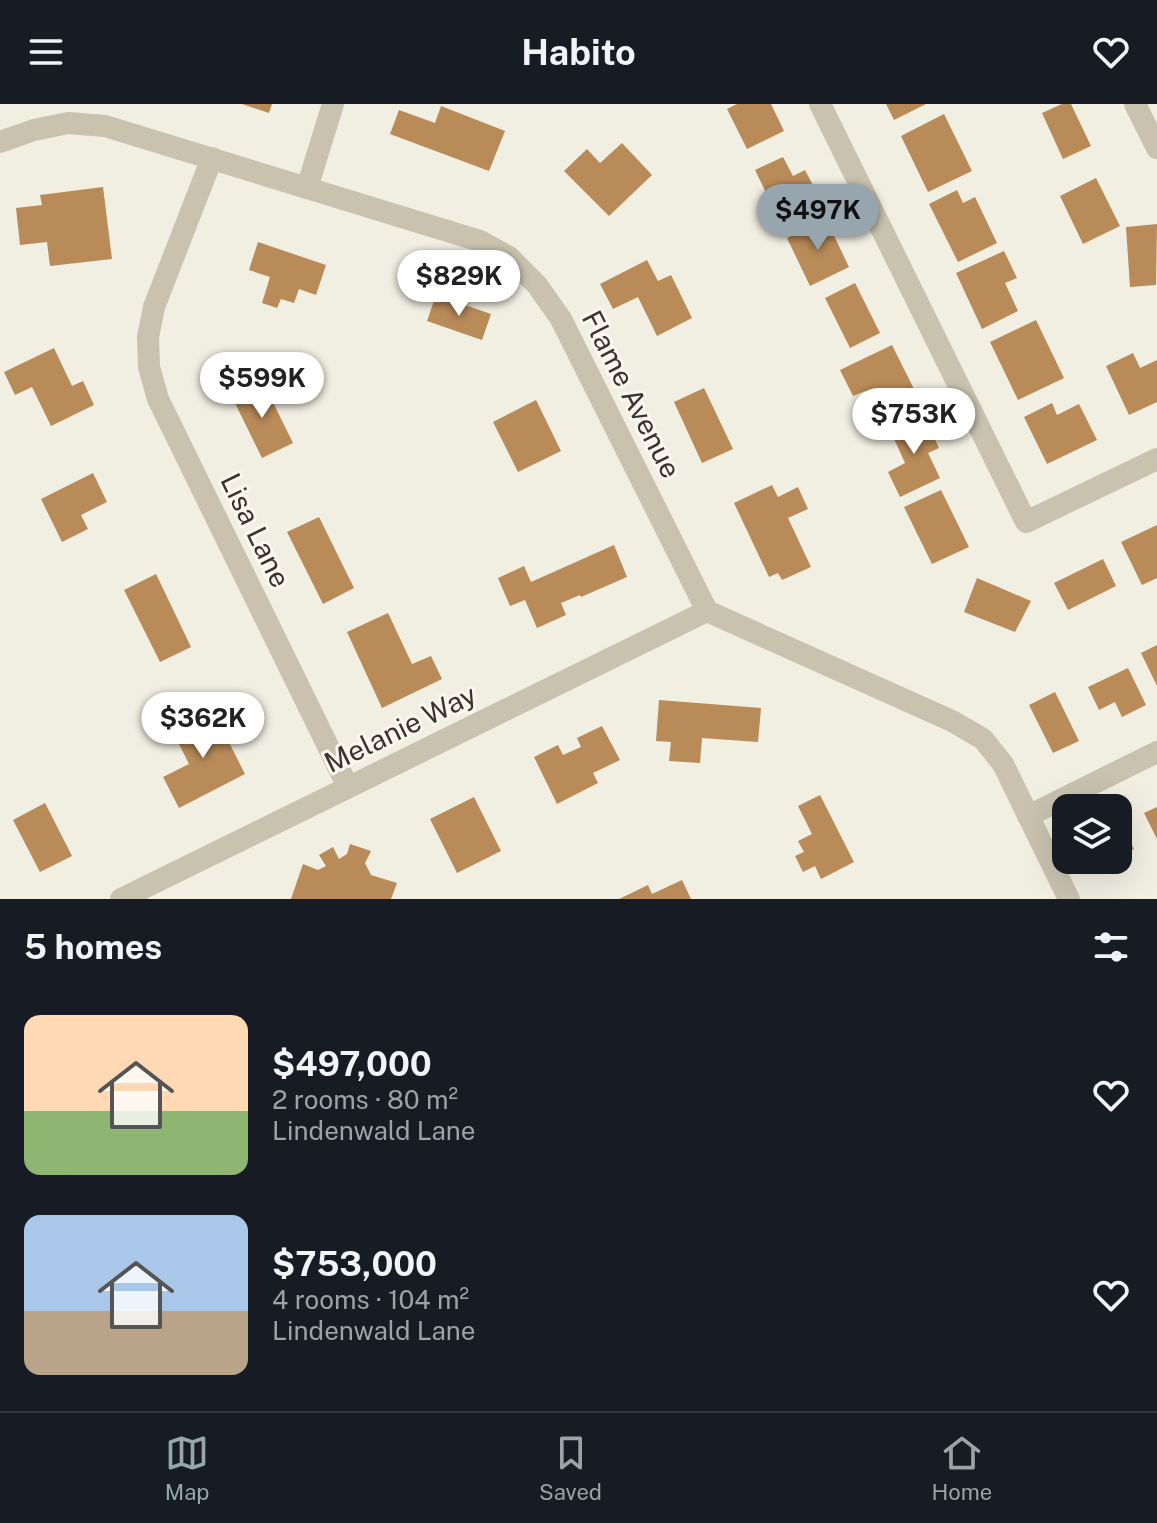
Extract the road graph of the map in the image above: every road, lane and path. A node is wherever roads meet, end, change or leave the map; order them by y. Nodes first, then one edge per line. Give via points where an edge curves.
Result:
1 (333, 104) edge
2 (820, 104) edge
3 (1135, 104) edge
4 (0, 142) edge
5 (1157, 148) edge
6 (212, 158) junction
7 (307, 188) junction
8 (1157, 459) edge
9 (707, 611) junction
10 (1157, 752) edge
11 (348, 787) junction
12 (1028, 816) junction
13 (121, 899) edge
14 (1069, 899) edge

1 - 7 street
2 - 8 street via 1026,522
3 - 5 street
4 - 6 street, Flame Avenue via 68,123 105,126
6 - 7 street, Flame Avenue
6 - 11 street, Lisa Lane via 154,307 149,367 158,399
7 - 9 street, Flame Avenue via 480,241 509,257 537,285 561,319
9 - 11 street, Melanie Way
9 - 12 street via 983,739 1003,764
10 - 12 street
11 - 13 street, Melanie Way
12 - 14 street

